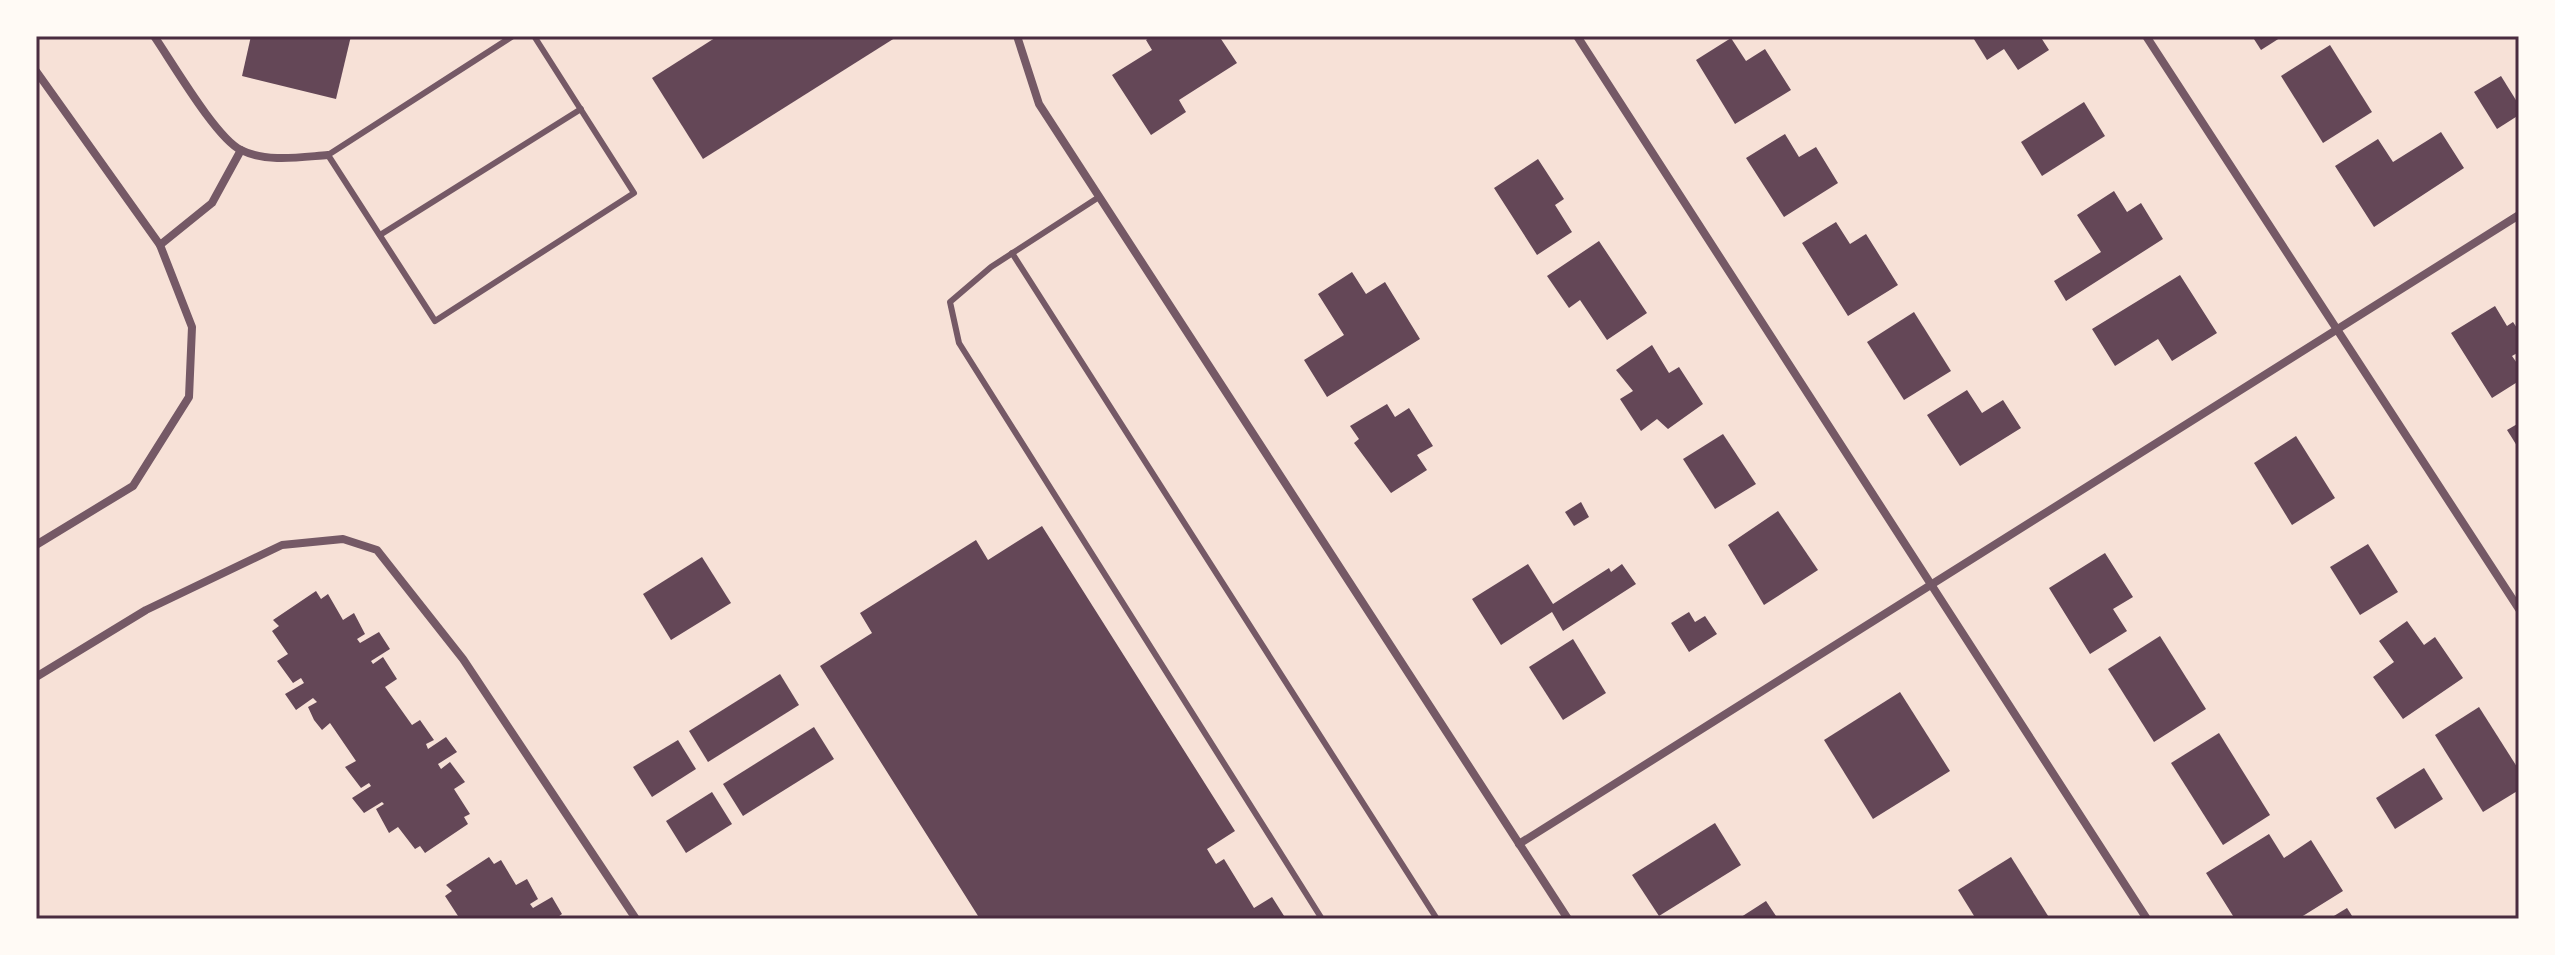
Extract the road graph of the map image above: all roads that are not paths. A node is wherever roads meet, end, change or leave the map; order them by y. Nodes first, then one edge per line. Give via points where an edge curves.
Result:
1 (154, 36) edge
2 (513, 36) edge
3 (534, 36) edge
4 (1017, 36) edge
5 (1577, 36) edge
6 (2146, 36) edge
7 (36, 71) edge
8 (581, 109) junction
9 (241, 150) junction
10 (328, 155) junction
11 (1099, 197) junction
12 (2519, 215) edge
13 (380, 235) junction
14 (160, 245) junction
15 (1012, 253) junction
16 (2337, 329) junction
17 (36, 545) edge
18 (1931, 585) junction
19 (2519, 609) edge
20 (36, 677) edge
21 (1519, 844) junction
22 (636, 919) edge
23 (1322, 919) edge
24 (1437, 919) edge
25 (1568, 919) edge
26 (2147, 919) edge

1 - 9 street via 223,134
2 - 10 lane
3 - 8 lane
4 - 11 street via 1039,104
5 - 18 street
6 - 16 street
7 - 14 street
8 - 13 lane
8 - 13 lane via 634,193 435,321
9 - 10 street via 273,158
9 - 14 street via 212,203
10 - 13 lane
11 - 15 lane
11 - 21 street
12 - 16 street
14 - 17 street via 192,327 189,397 133,486
15 - 23 lane via 950,302 959,343
15 - 24 lane
16 - 18 street
16 - 19 street
18 - 21 street
18 - 26 street
20 - 22 street via 146,610 282,545 343,539 377,550 463,659
21 - 25 street

